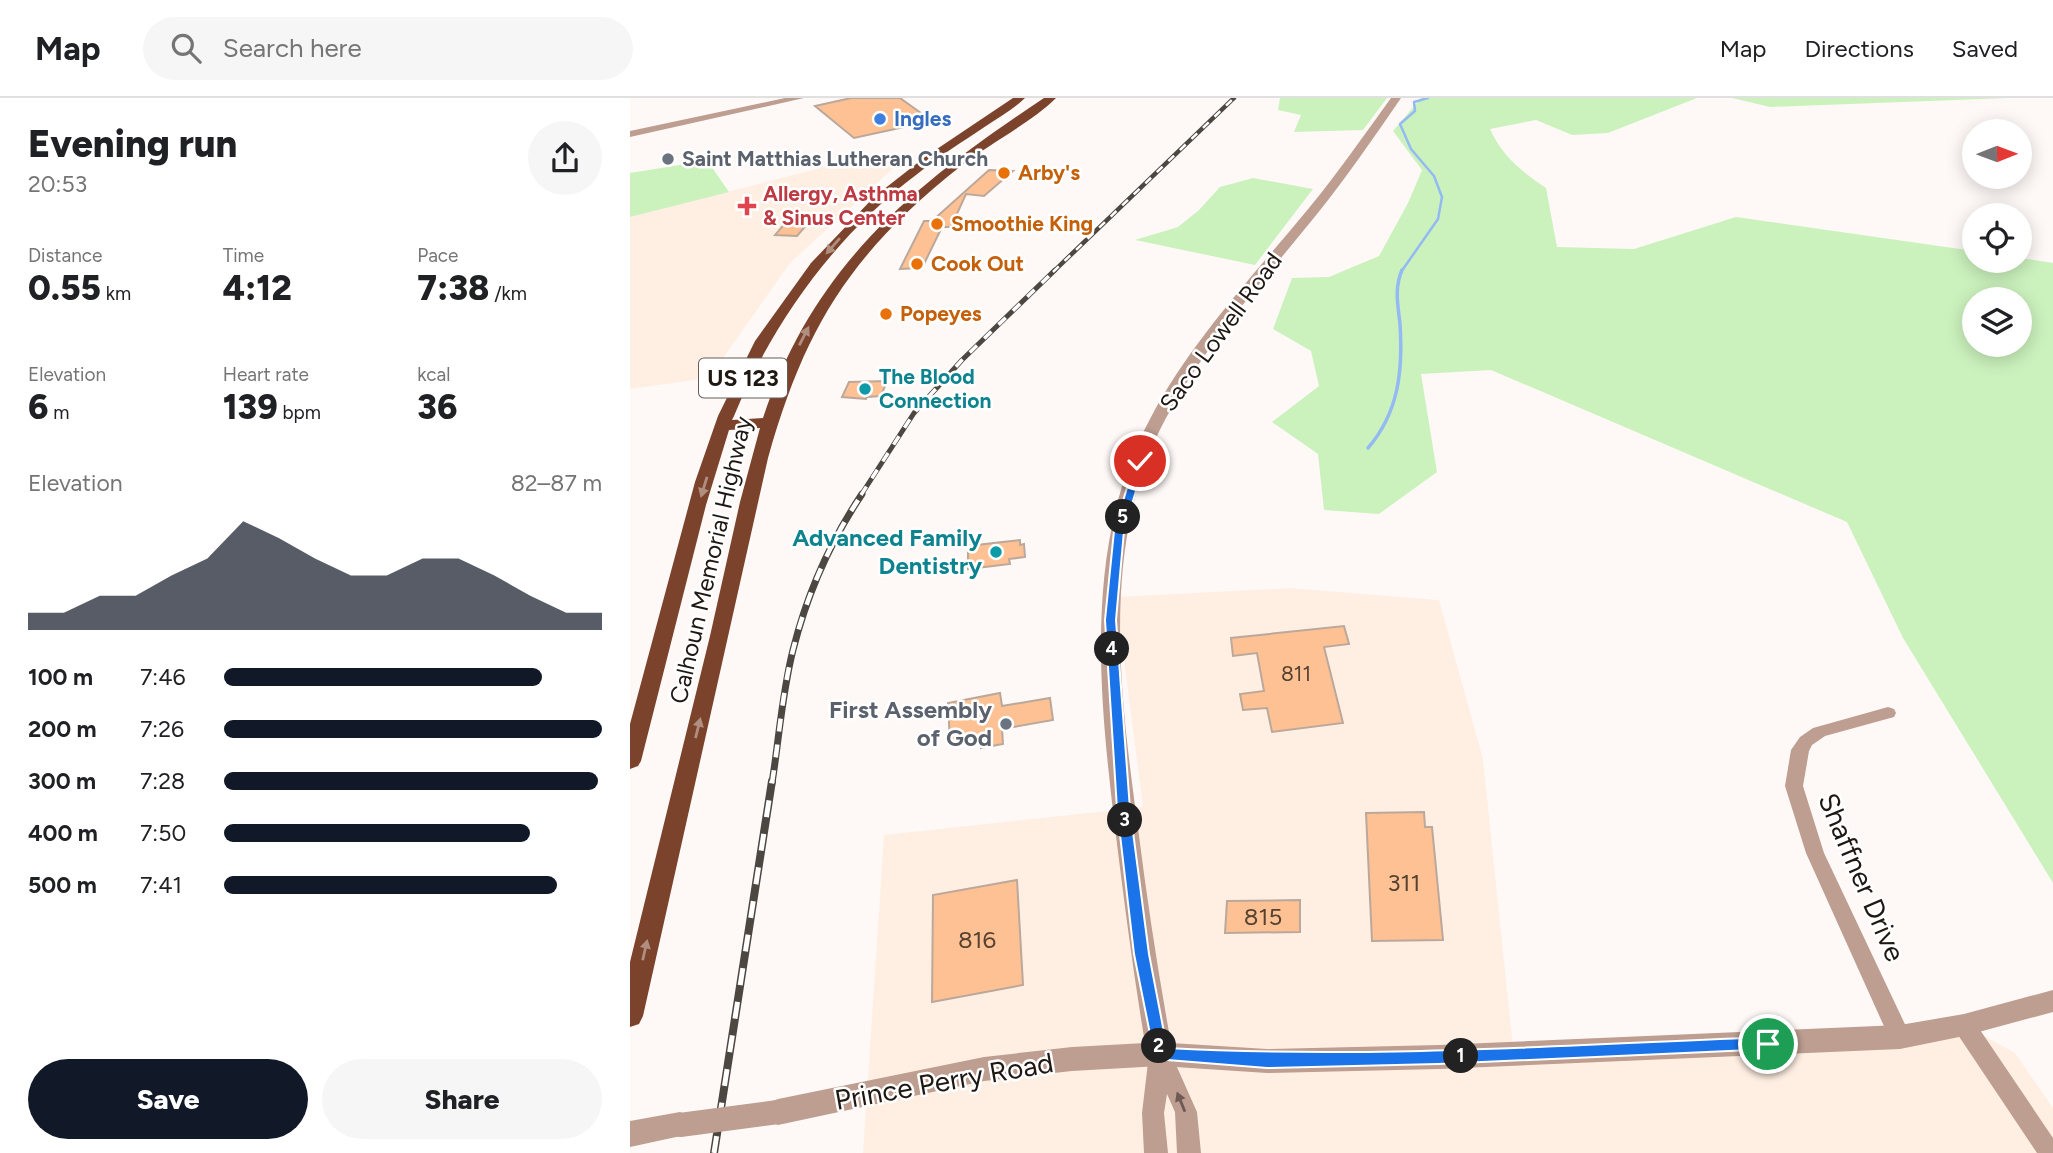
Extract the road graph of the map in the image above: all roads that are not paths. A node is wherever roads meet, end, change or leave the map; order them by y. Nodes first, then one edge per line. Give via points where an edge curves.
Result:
1 (799, 98) edge
2 (1020, 98) edge
3 (1051, 98) edge
4 (1396, 98) edge
5 (767, 101) edge
6 (972, 130) junction
7 (999, 133) junction
8 (630, 134) edge
9 (831, 291) junction
10 (795, 292) junction
11 (770, 422) junction
12 (723, 426) junction
13 (1888, 713) dead end
14 (630, 761) edge
15 (2053, 1001) edge
16 (630, 1016) edge
17 (1964, 1025) junction
18 (1900, 1037) junction
19 (1160, 1054) junction
20 (630, 1135) edge
21 (1156, 1153) edge
22 (1189, 1153) edge
23 (2049, 1153) edge

1 - 5 street
2 - 6 highway, Calhoun Memorial Highway / US 123
3 - 7 highway, Calhoun Memorial Highway / US 123
4 - 19 street, Saco Lowell Road via 1186,372 1155,424 1119,531 1110,620 1119,763 1142,954
5 - 8 street
6 - 7 highway
6 -> 10 highway, Calhoun Memorial Highway / US 123 via 880,198
7 - 9 highway, Calhoun Memorial Highway / US 123 via 912,198
9 - 10 highway
11 -> 9 highway, Calhoun Memorial Highway / US 123 via 780,386
10 - 12 highway, Calhoun Memorial Highway / US 123 via 735,393
11 - 12 highway
16 -> 11 highway, Calhoun Memorial Highway / US 123
12 -> 14 highway, Calhoun Memorial Highway / US 123
13 - 18 street, Shaffner Drive via 1819,732 1806,741 1794,786 1815,853
15 - 17 street, Prince Perry Road
17 - 18 street, Prince Perry Road
17 - 23 street
18 - 19 street, Prince Perry Road via 1425,1058 1267,1060
19 - 20 street, Prince Perry Road, bridge via 985,1069 778,1112
19 - 21 street via 1153,1113
22 -> 19 street via 1185,1112

